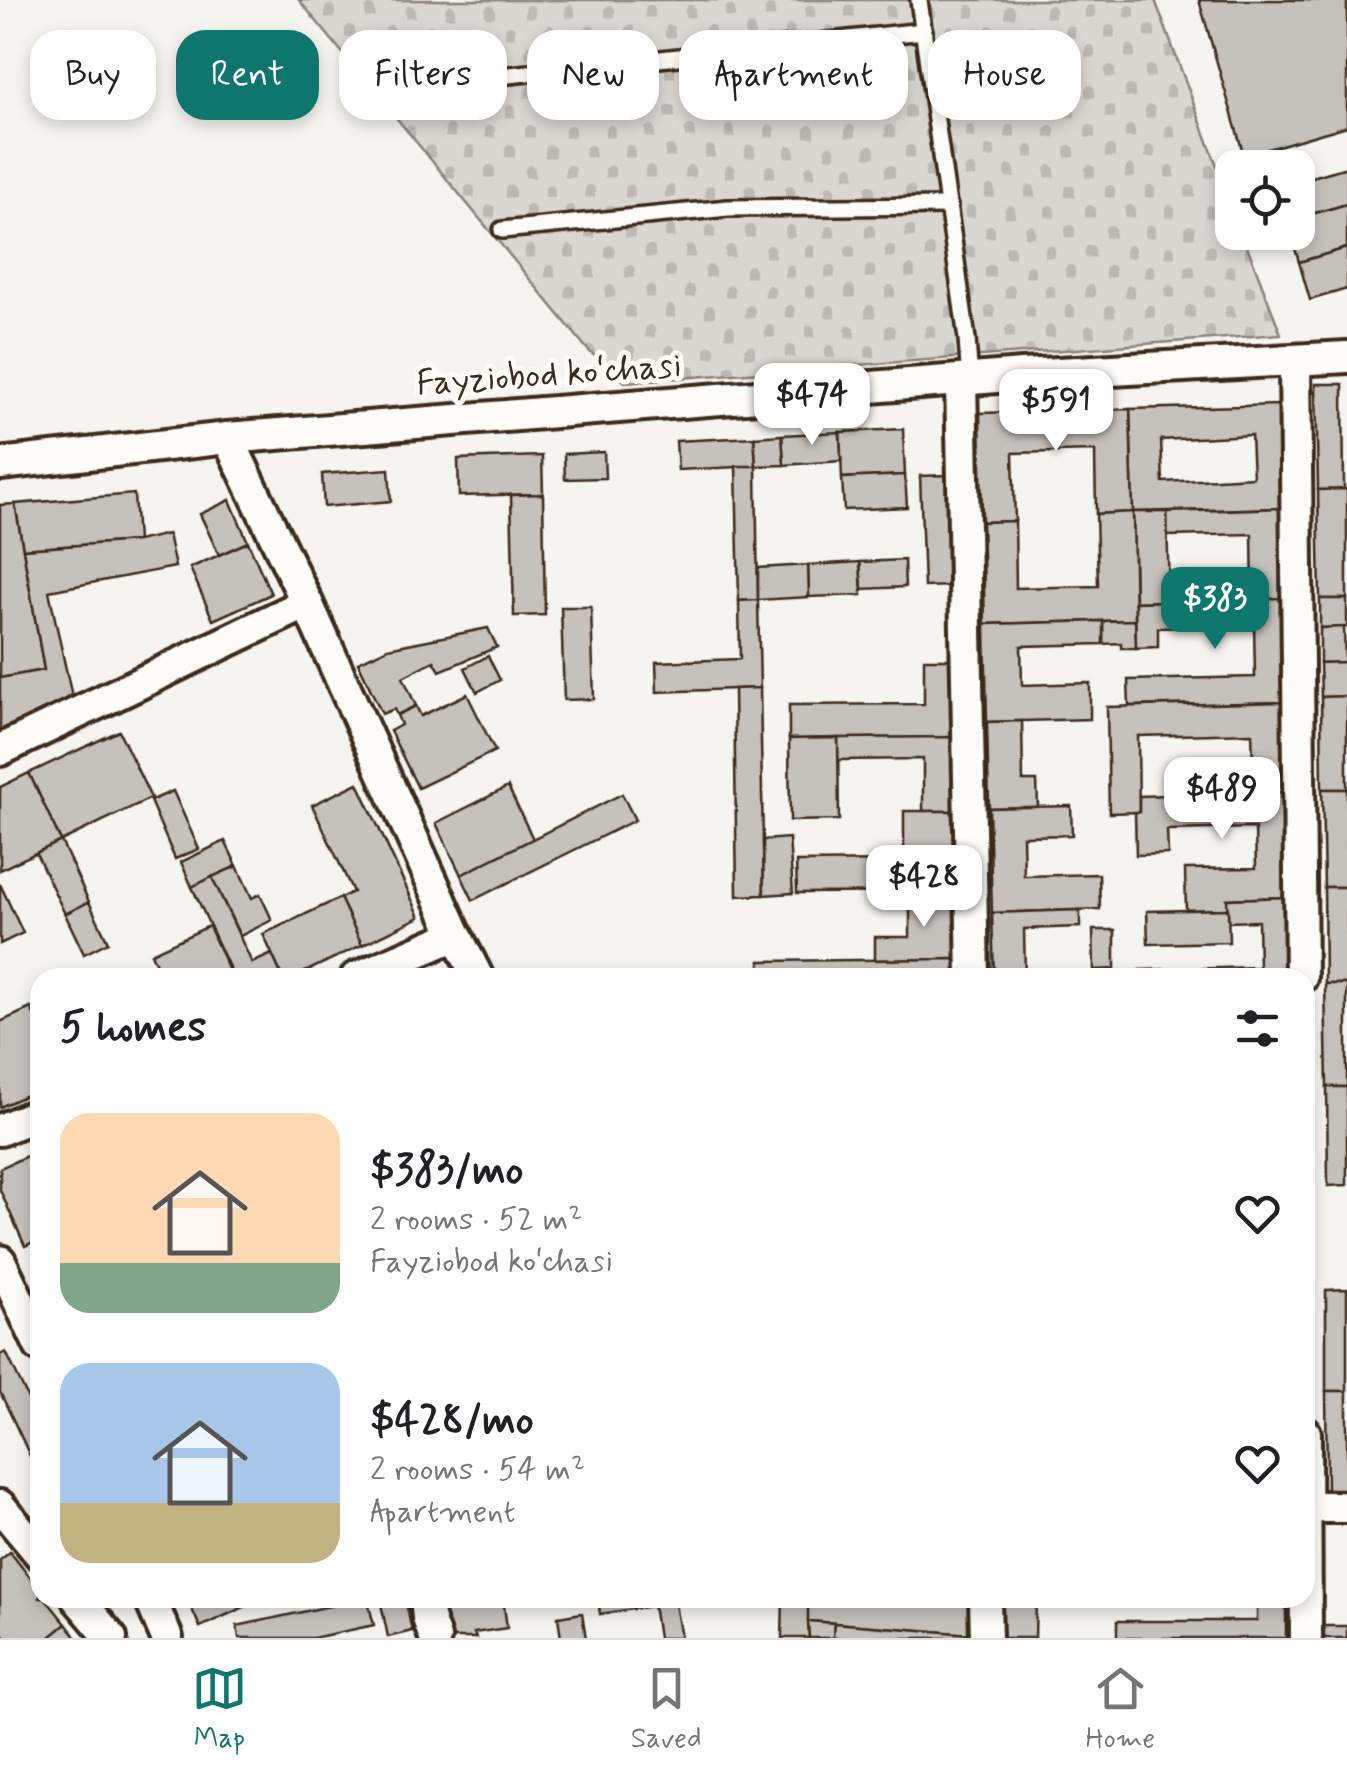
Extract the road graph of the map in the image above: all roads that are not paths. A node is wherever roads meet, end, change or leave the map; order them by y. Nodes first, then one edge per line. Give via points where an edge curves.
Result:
1 (919, 0) edge
2 (924, 31) junction
3 (507, 75) edge
4 (949, 206) junction
5 (502, 230) dead end
6 (1347, 358) edge
7 (1295, 361) junction
8 (965, 380) junction
9 (228, 438) junction
10 (0, 464) edge
11 (307, 603) junction
12 (0, 750) edge
13 (456, 934) junction
14 (379, 968) edge
15 (473, 968) edge
16 (973, 968) edge
17 (1301, 968) edge
18 (30, 1117) edge
19 (0, 1130) edge
20 (0, 1260) edge
21 (30, 1324) edge
22 (0, 1506) edge
23 (1315, 1507) edge
24 (1347, 1507) edge
25 (30, 1542) edge
26 (85, 1608) edge
27 (154, 1608) edge
28 (427, 1608) edge
29 (986, 1608) edge
30 (1306, 1608) edge
31 (111, 1638) edge
32 (167, 1638) edge
33 (435, 1638) edge
34 (986, 1638) edge
35 (1306, 1638) edge

1 - 2 lane
2 - 3 lane
2 - 4 lane
4 - 5 lane via 728,208
4 - 8 lane via 967,339
6 - 7 street, Fayziobod koʻchasi
7 - 8 street, Fayziobod koʻchasi
7 - 17 street
8 - 9 street, Fayziobod koʻchasi
8 - 16 street
9 - 10 street, Fayziobod koʻchasi
9 - 11 street
11 - 12 street
11 - 13 street
13 - 14 street
13 - 15 street
18 - 19 street
20 - 21 street
22 - 25 street
23 - 24 street
26 - 31 street
27 - 32 street
28 - 33 street
29 - 34 street
30 - 35 street

